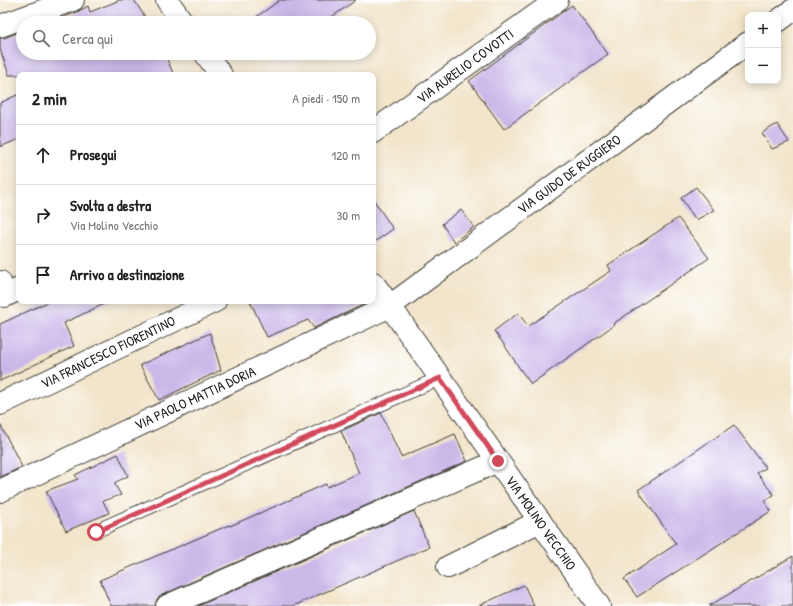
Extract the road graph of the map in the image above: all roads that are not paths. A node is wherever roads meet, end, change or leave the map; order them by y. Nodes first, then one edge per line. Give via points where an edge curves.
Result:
1 (73, 0) edge
2 (167, 0) edge
3 (557, 0) edge
4 (793, 10) edge
5 (28, 16) edge
6 (178, 16) edge
7 (781, 19) edge
8 (16, 20) edge
9 (0, 26) edge
10 (745, 45) edge
11 (210, 60) edge
12 (219, 72) edge
13 (376, 130) edge
14 (0, 282) edge
15 (376, 287) edge
16 (16, 290) edge
17 (209, 304) edge
18 (390, 306) junction
19 (440, 378) junction
20 (0, 404) edge
21 (498, 461) junction
22 (0, 491) edge
23 (540, 521) junction
24 (96, 532) dead end
25 (448, 567) dead end
26 (167, 606) edge
27 (599, 606) edge

1 - 5 street
2 - 6 street
3 - 13 street, VIA AURELIO COVOTTI
4 - 7 street
8 - 9 street
10 - 18 street, VIA GUIDO DE RUGGIERO
11 - 12 street
14 - 16 street via 5,296
15 - 18 street, VIA MOLINO VECCHIO
17 - 20 street, VIA FRANCESCO FIORENTINO
18 - 19 street, VIA MOLINO VECCHIO
18 - 22 street, VIA PAOLO MATTIA DORIA
19 - 21 street, VIA MOLINO VECCHIO
19 - 24 lane
21 - 23 street, VIA MOLINO VECCHIO
21 - 26 street
23 - 25 street
23 - 27 street, VIA MOLINO VECCHIO

